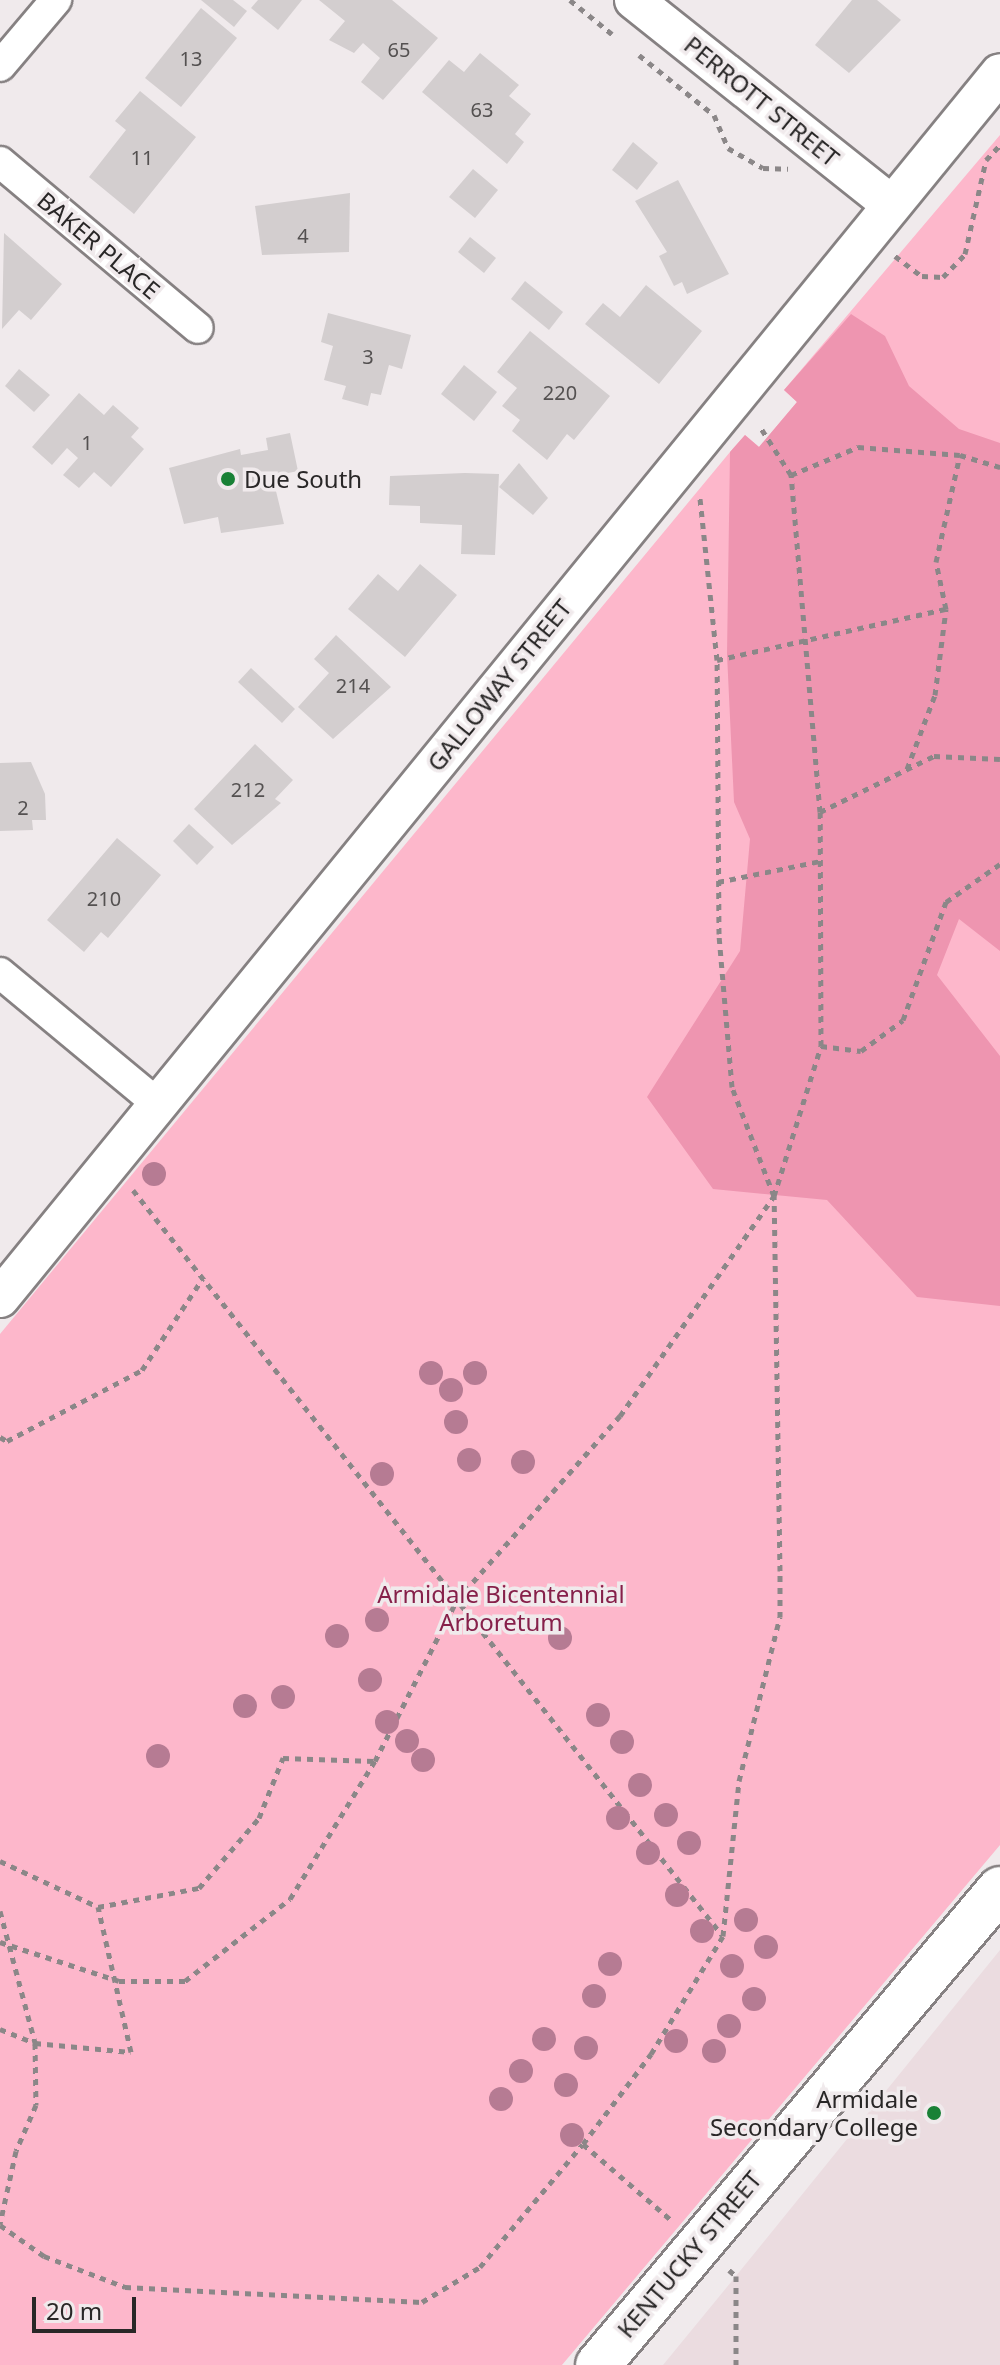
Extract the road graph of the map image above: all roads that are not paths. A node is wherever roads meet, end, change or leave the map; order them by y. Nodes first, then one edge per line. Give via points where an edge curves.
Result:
1 (56, 0) edge
2 (634, 0) edge
3 (0, 66) edge
4 (1000, 73) edge
5 (0, 162) edge
6 (889, 203) junction
7 (198, 328) dead end
8 (0, 973) edge
9 (159, 1105) junction
10 (0, 1298) edge
11 (1000, 1889) edge
12 (598, 2365) edge

1 - 3 street
2 - 6 street, PERROTT STREET
4 - 6 street, GALLOWAY STREET
5 - 7 street, BAKER PLACE
6 - 9 street, GALLOWAY STREET
8 - 9 street
9 - 10 street, GALLOWAY STREET
11 - 12 main road, KENTUCKY STREET

